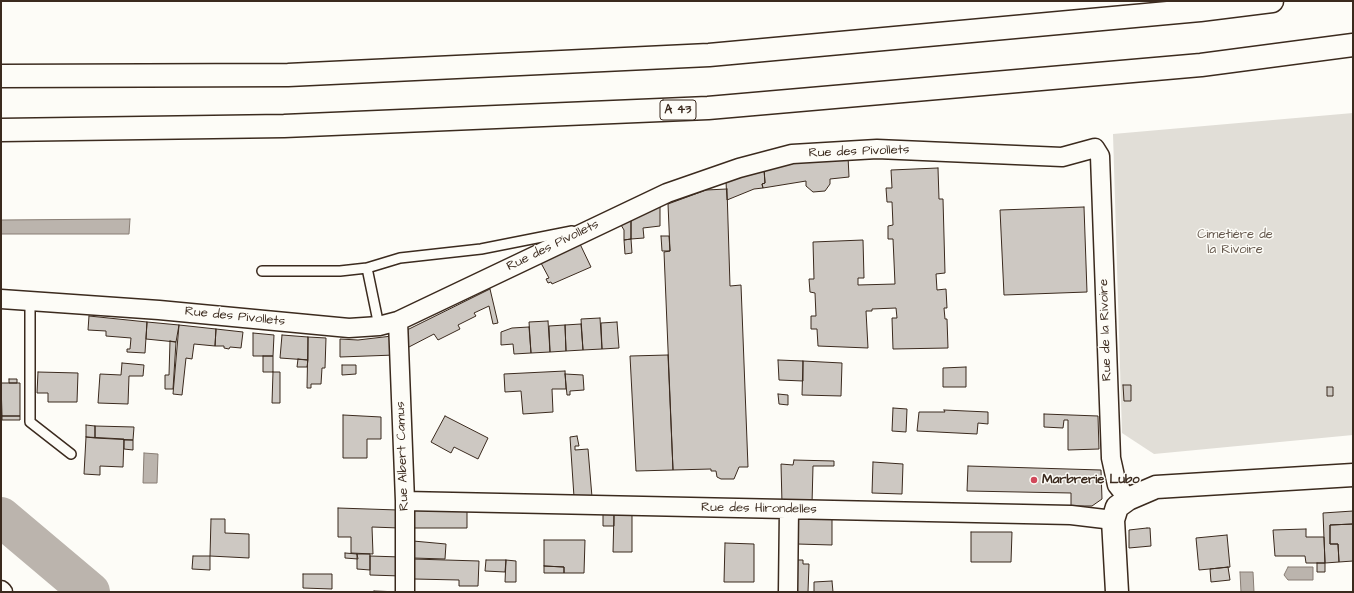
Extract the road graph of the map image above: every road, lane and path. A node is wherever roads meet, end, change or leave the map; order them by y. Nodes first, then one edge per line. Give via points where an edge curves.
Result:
1 (1272, 1) edge
2 (1353, 46) edge
3 (1, 76) edge
4 (1, 130) edge
5 (1100, 156) joint
6 (591, 228) junction
7 (367, 268) junction
8 (262, 271) dead end
9 (1, 298) edge
10 (30, 301) junction
11 (398, 321) junction
12 (379, 326) junction
13 (71, 454) dead end
14 (1353, 475) edge
15 (1128, 498) junction
16 (405, 501) junction
17 (789, 510) junction
18 (1113, 520) junction
19 (405, 592) edge
20 (788, 592) edge
21 (1117, 592) edge

1 - 3 main road via 1200,10 709,55 288,75
2 - 4 main road, A 43 via 1201,65 708,108 284,126
5 - 6 street, Rue des Pivollets via 1095,148 1062,156 877,149 792,154 739,168 667,193
5 - 15 street, Rue de la Rivoire via 1111,458 1117,485
6 - 7 lane via 481,249 400,258
6 - 11 street, Rue des Pivollets
7 - 8 lane via 340,271
7 - 12 lane
9 - 10 street, Rue des Pivollets
10 - 12 street, Rue des Pivollets via 349,328
10 - 13 lane via 30,422
11 - 12 street, Rue des Pivollets
11 - 16 street, Rue Albert Camus
14 - 15 main road via 1156,486
15 - 18 main road via 1117,507
16 - 17 street, Rue des Hirondelles
16 - 19 street, Rue Albert Camus
17 - 18 street, Rue des Hirondelles via 1071,515
17 - 20 street
18 - 21 main road

